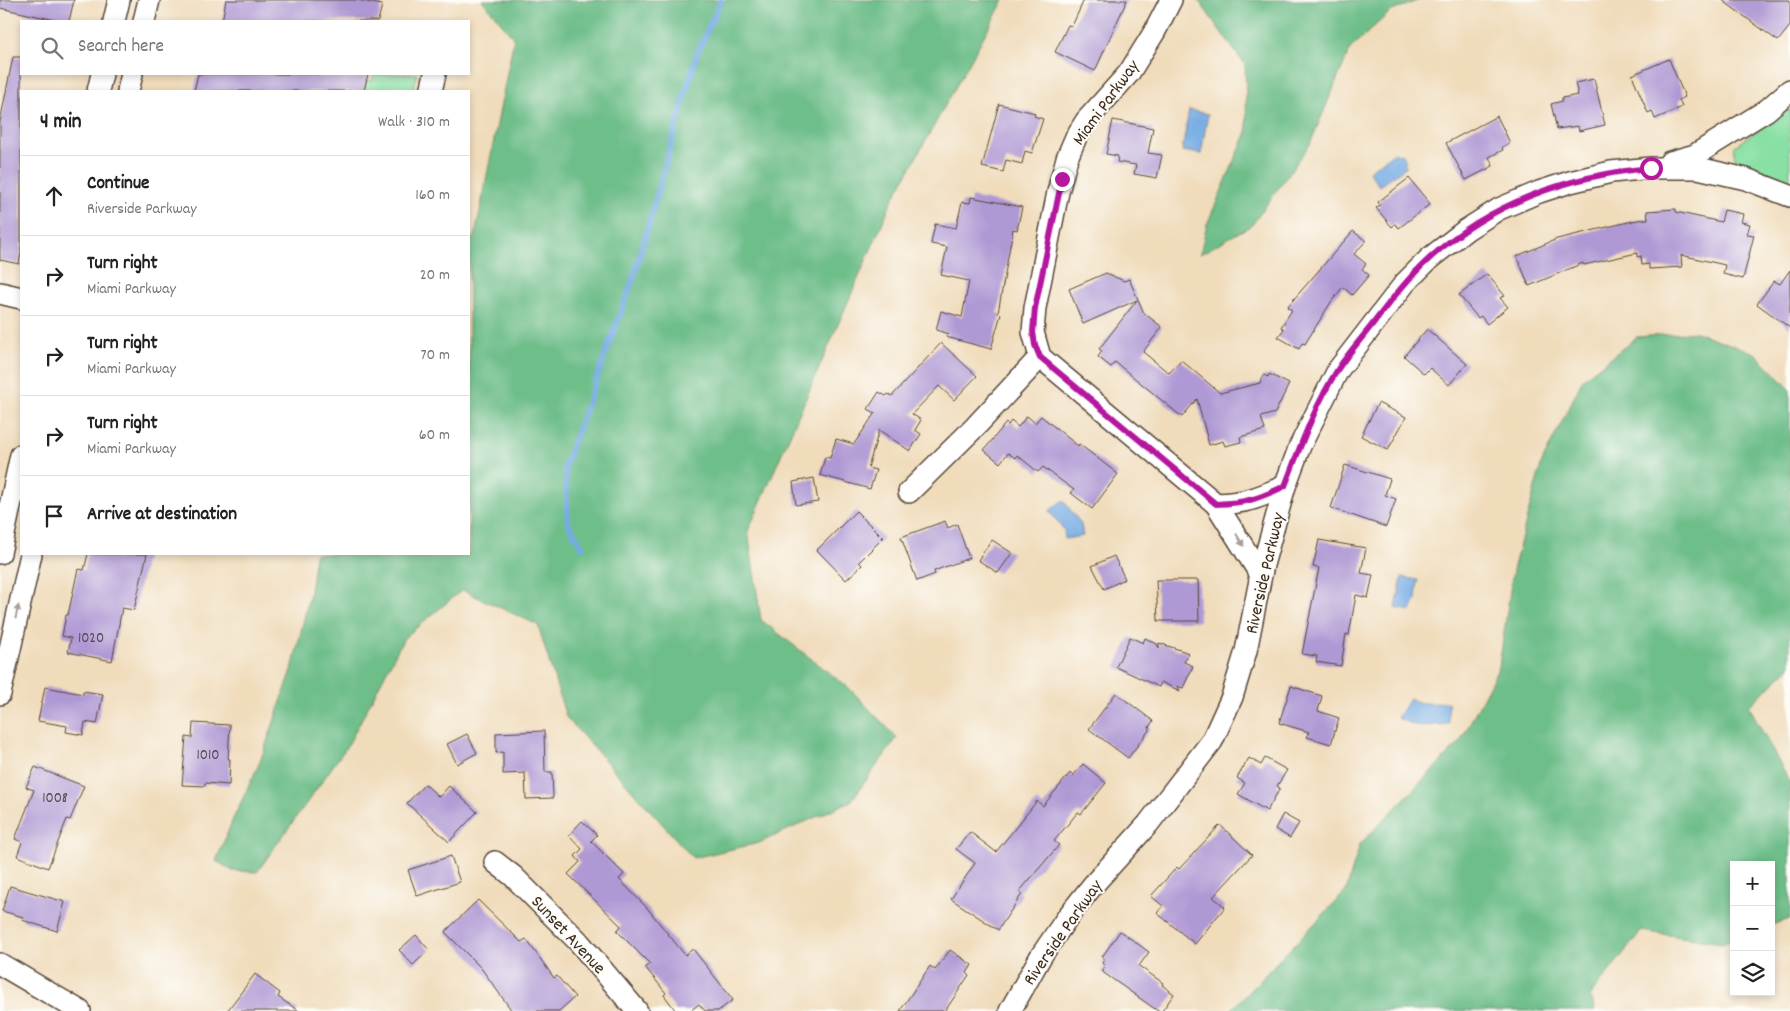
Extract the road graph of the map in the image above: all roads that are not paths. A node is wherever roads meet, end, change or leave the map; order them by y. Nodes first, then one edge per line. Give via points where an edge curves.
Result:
1 (119, 0) edge
2 (149, 0) edge
3 (1171, 0) edge
4 (114, 20) edge
5 (144, 20) edge
6 (102, 75) edge
7 (132, 75) edge
8 (435, 75) edge
9 (98, 90) edge
10 (128, 90) edge
11 (431, 90) edge
12 (1790, 90) edge
13 (1651, 168) junction
14 (1790, 196) edge
15 (0, 293) edge
16 (20, 298) edge
17 (1040, 357) junction
18 (20, 460) edge
19 (1285, 486) junction
20 (909, 492) dead end
21 (1216, 504) junction
22 (0, 553) edge
23 (31, 555) edge
24 (1260, 578) junction
25 (0, 694) edge
26 (495, 862) dead end
27 (0, 964) edge
28 (80, 1011) edge
29 (638, 1011) edge
30 (1010, 1011) edge

1 - 4 street
2 - 5 street
3 - 17 street, Miami Parkway via 1129,73 1086,122 1067,158 1035,308 1033,332
6 - 9 street
7 - 10 street
8 - 11 street
12 - 13 street, Riverside Parkway via 1767,110 1695,155
13 - 14 street, Riverside Parkway via 1698,168 1746,179
13 - 19 street, Riverside Parkway via 1611,172 1539,192 1492,214 1430,258 1395,296 1338,370 1300,446
15 - 16 street
17 - 20 street
17 - 21 street
18 - 22 street
19 - 21 street via 1242,503
19 - 24 street, Riverside Parkway
21 -> 24 street
25 -> 23 street
24 - 30 street, Riverside Parkway via 1246,651 1232,697 1212,741 1148,824 1069,915
26 - 29 street, Sunset Avenue via 578,941
27 - 28 street

